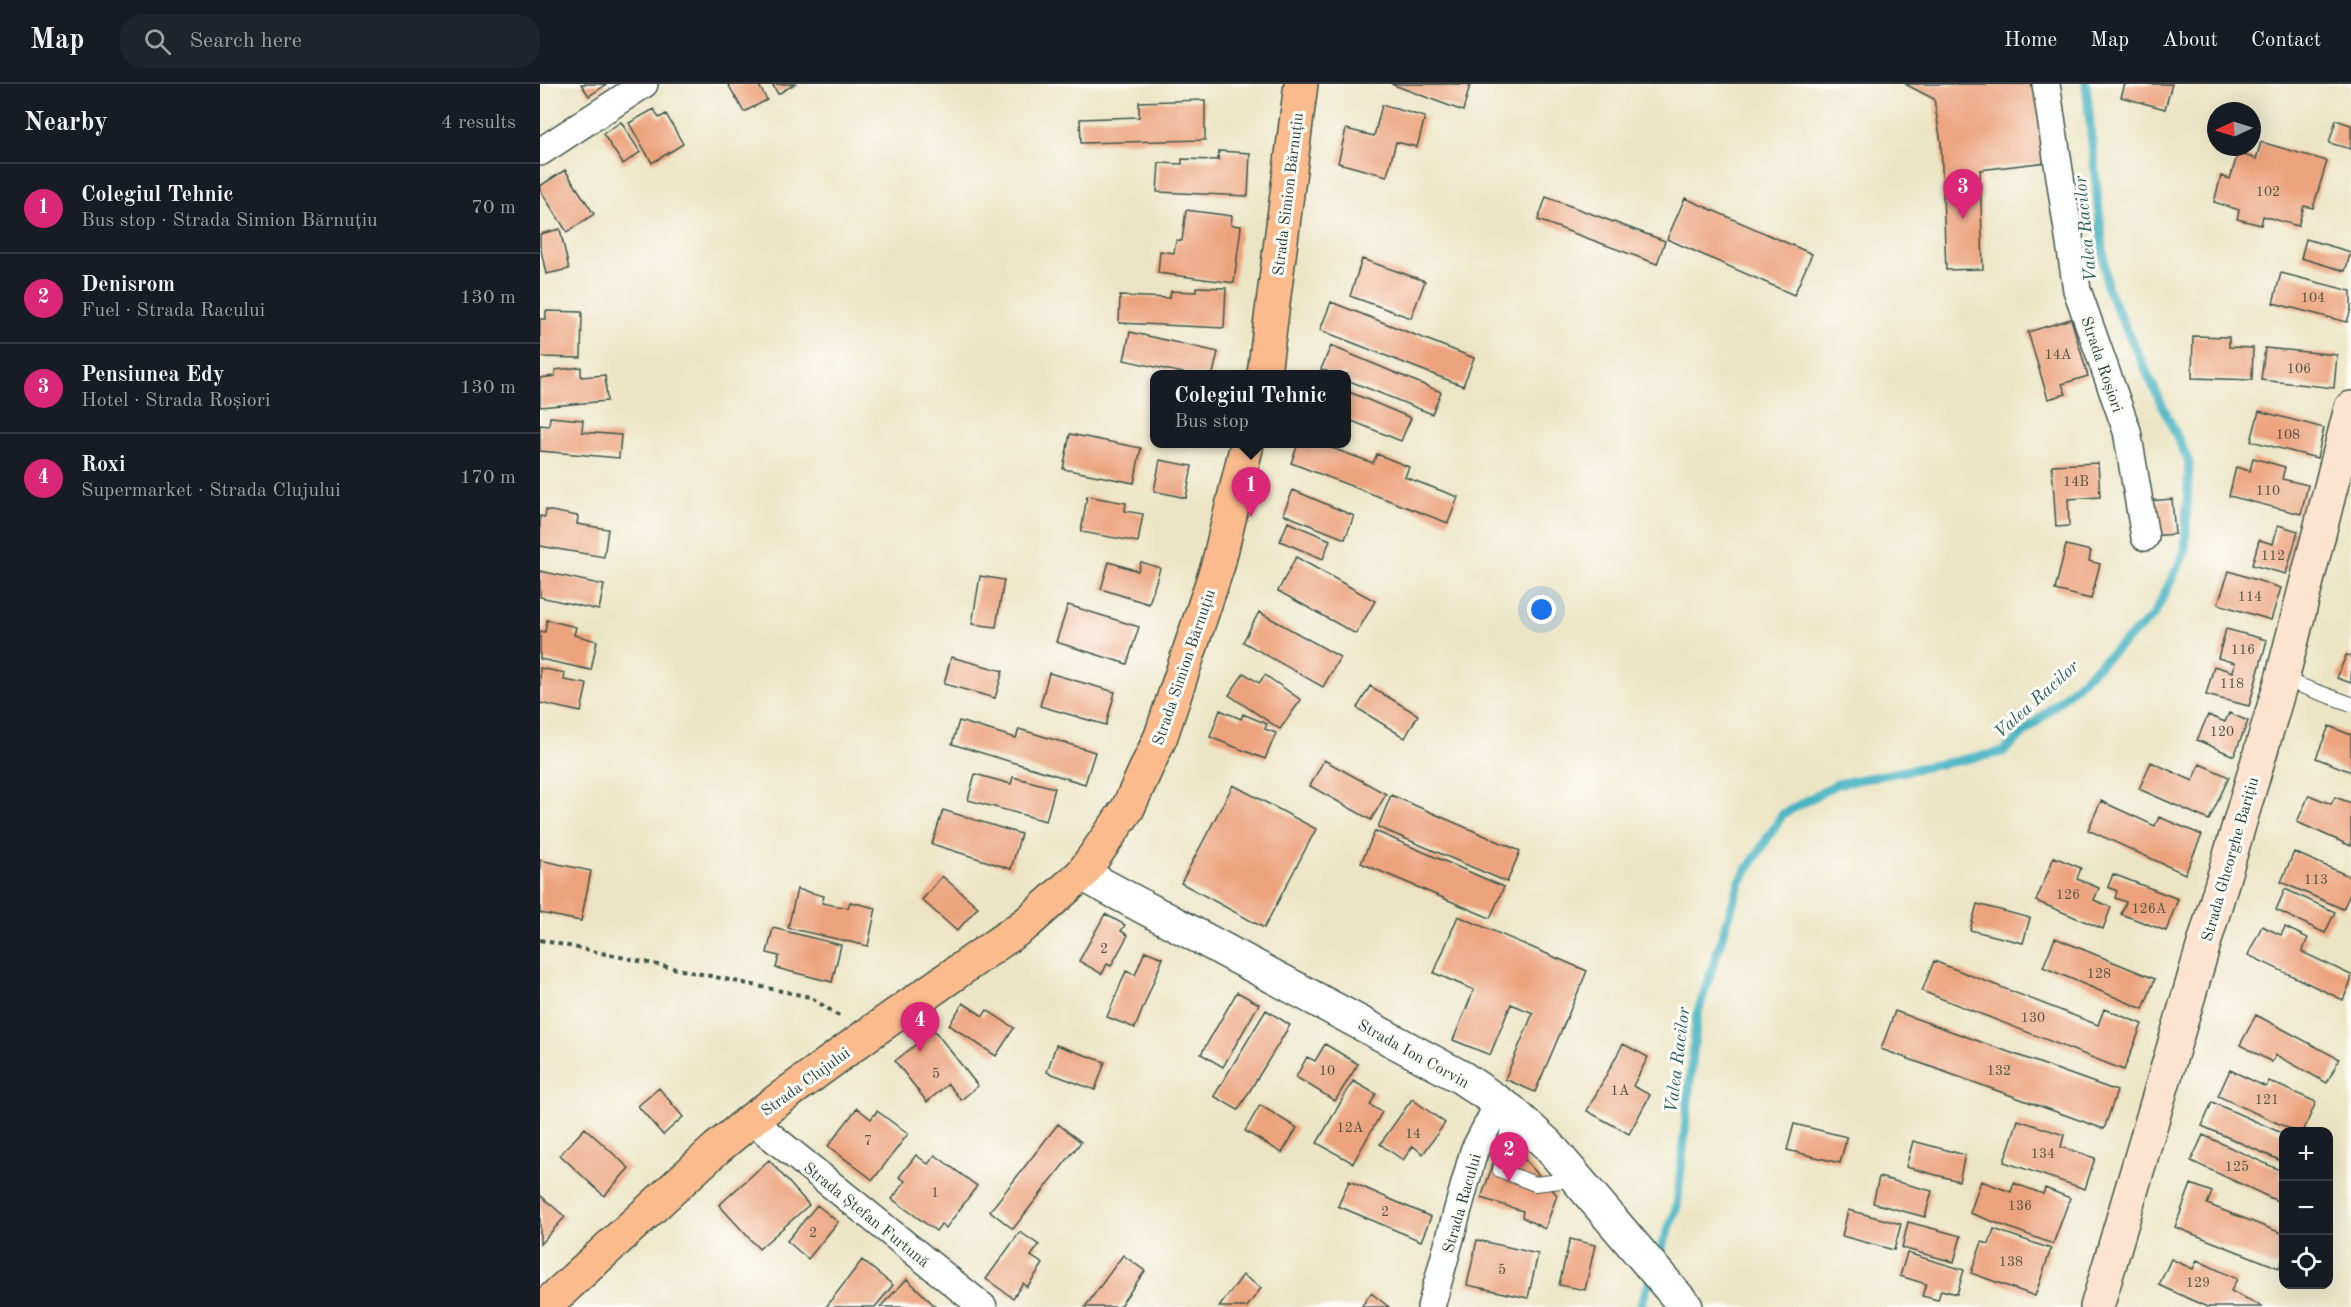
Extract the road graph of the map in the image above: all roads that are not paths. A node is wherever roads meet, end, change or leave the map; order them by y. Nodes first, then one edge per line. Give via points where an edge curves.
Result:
1 (644, 84) edge
2 (1301, 84) edge
3 (2046, 84) edge
4 (540, 153) edge
5 (1265, 370) edge
6 (2351, 408) edge
7 (1246, 448) edge
8 (2145, 537) dead end
9 (2282, 679) junction
10 (2351, 704) edge
11 (1082, 874) junction
12 (1505, 1107) junction
13 (751, 1120) junction
14 (1578, 1179) junction
15 (544, 1307) edge
16 (983, 1307) edge
17 (1431, 1307) edge
18 (1686, 1307) edge
19 (2097, 1307) edge

1 - 4 street
2 - 5 main road, Strada Simion Bărnuțiu
3 - 8 street, Strada Roșiori via 2077,290 2127,431
6 - 9 main road, Strada Gheorghe Barițiu
7 - 11 main road, Strada Simion Bărnuțiu via 1218,565 1161,736 1128,808
9 - 10 lane
9 - 19 main road, Strada Gheorghe Barițiu
11 - 12 street, Strada Ion Corvin via 1461,1077
11 - 13 main road, Strada Clujului via 1027,923
12 - 14 street, Strada Ion Corvin via 1548,1145
12 - 14 lane via 1500,1170 1535,1184
12 - 17 street, Strada Racului via 1474,1151
13 - 15 main road, Strada Clujului
13 - 16 street, Strada Ștefan Furtună
14 - 18 street, Strada Ion Corvin

